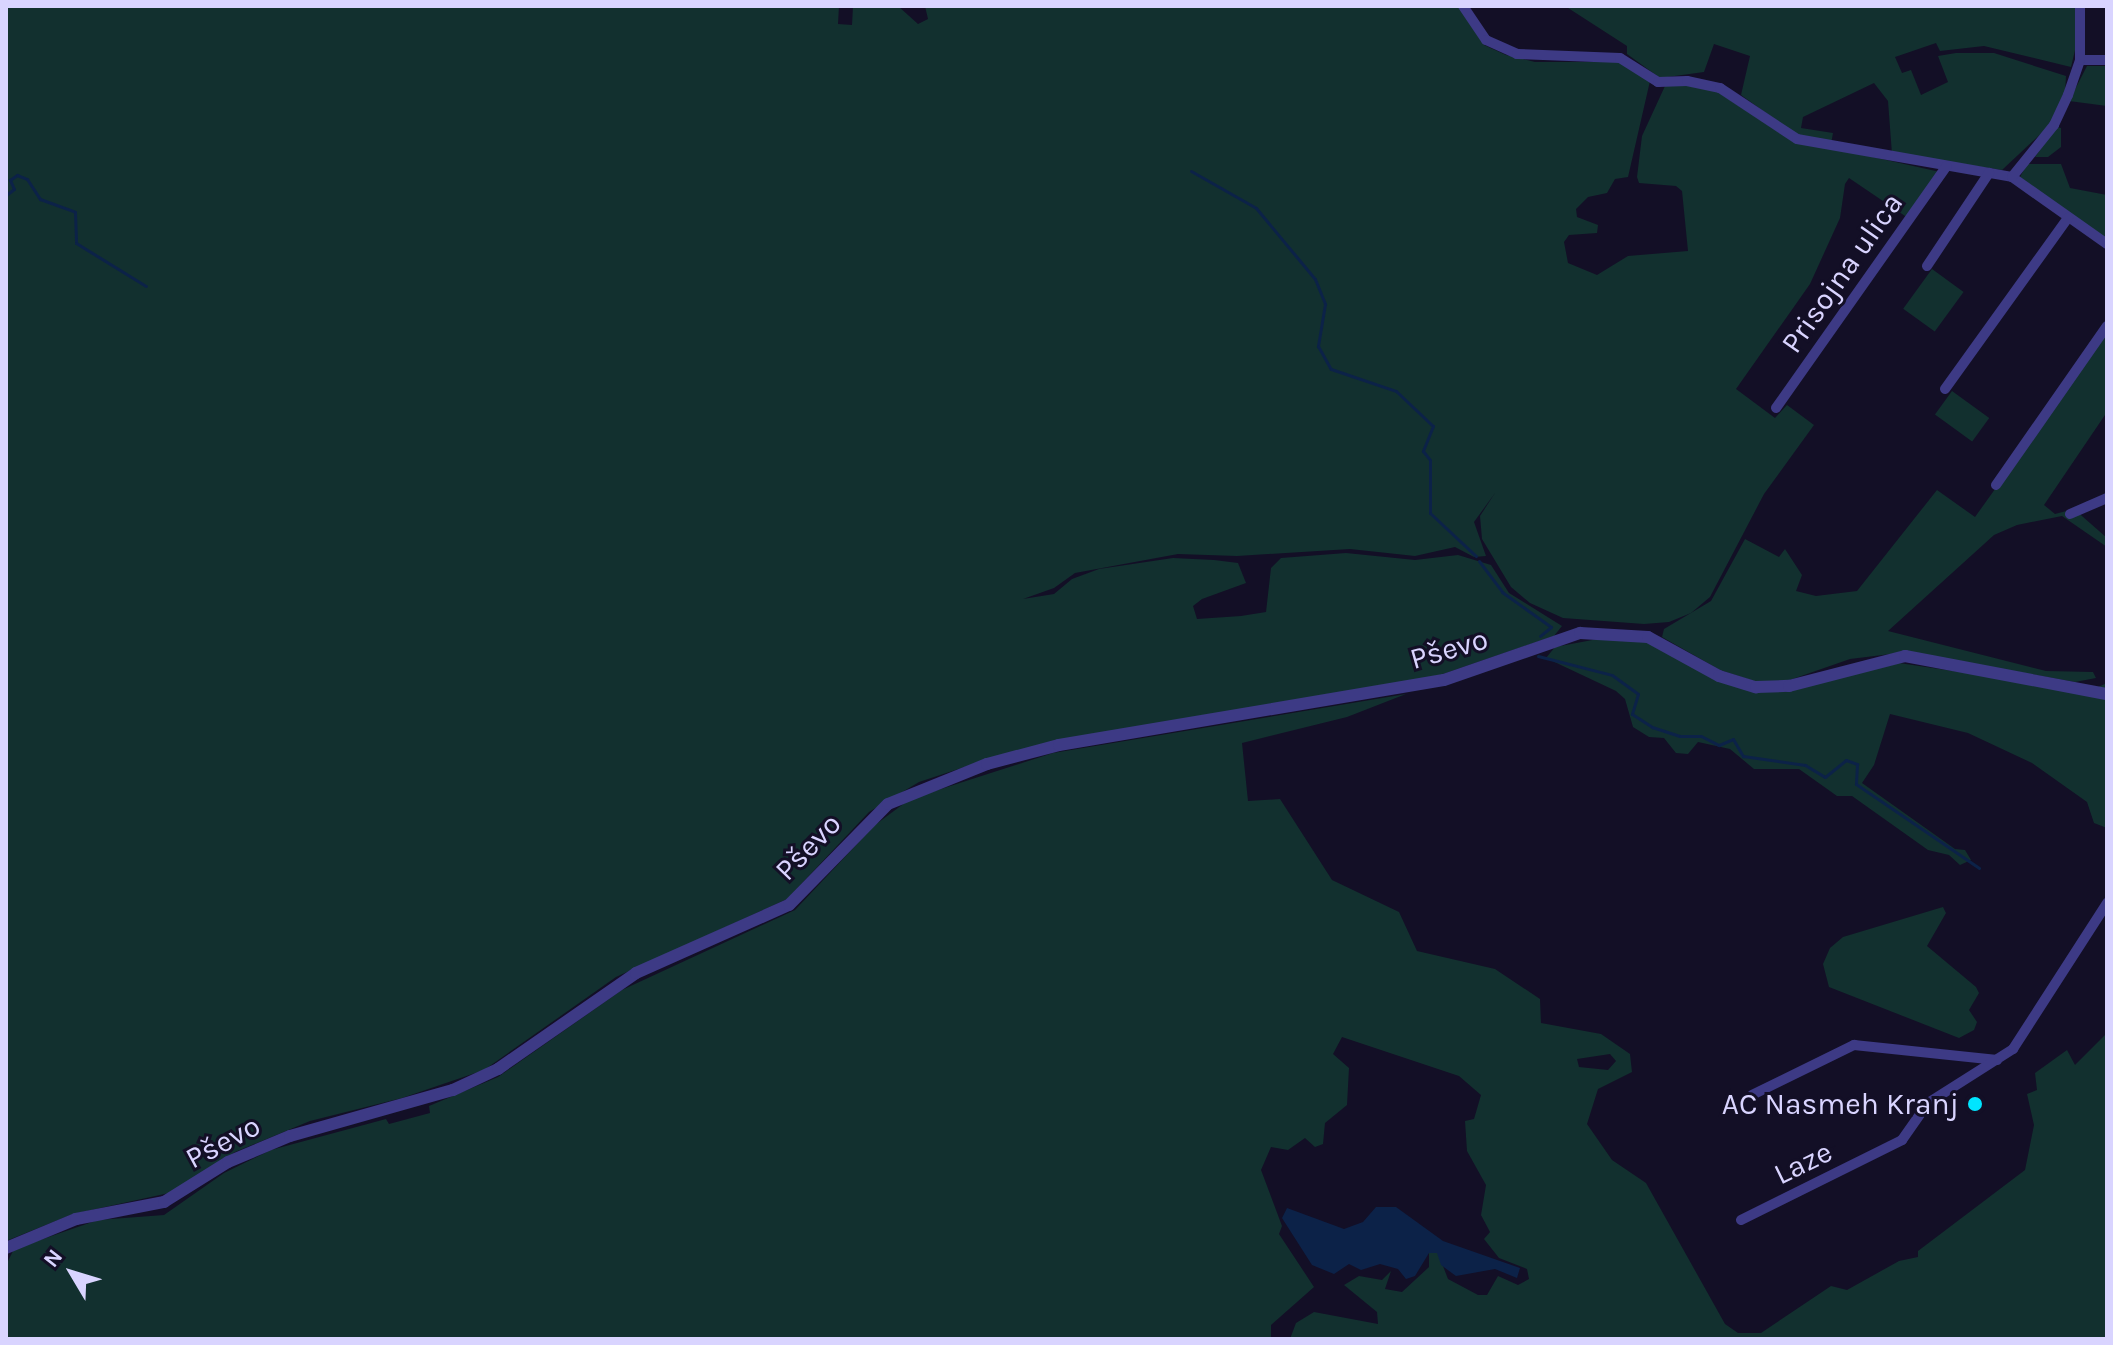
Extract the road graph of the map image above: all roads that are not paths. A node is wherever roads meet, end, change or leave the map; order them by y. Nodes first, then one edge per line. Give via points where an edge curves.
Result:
1 (1463, 6) edge
2 (2080, 6) edge
3 (2080, 60) junction
4 (2107, 60) edge
5 (1947, 166) junction
6 (1989, 173) junction
7 (2012, 177) junction
8 (2068, 218) junction
9 (2107, 244) edge
10 (1927, 266) dead end
11 (2107, 326) edge
12 (1945, 389) dead end
13 (1776, 408) dead end
14 (1996, 485) dead end
15 (2107, 498) edge
16 (2070, 514) dead end
17 (2107, 694) edge
18 (2107, 903) edge
19 (1997, 1060) junction
20 (1752, 1095) dead end
21 (1741, 1220) dead end
22 (6, 1248) edge

1 - 5 street via 1486,40 1517,54 1620,58 1658,82 1720,88 1797,139
2 - 3 street
3 - 4 street
3 - 7 street via 2054,125
5 - 6 street
5 - 13 street, Prisojna ulica
6 - 7 street
6 - 10 street
7 - 8 street
8 - 9 street
8 - 12 street
11 - 14 street
15 - 16 street
17 - 22 street, Pševo via 1905,656 1789,686 1756,687 1719,676 1648,637 1580,633 1444,680 1059,745 932,783 888,804 789,905 648,967 498,1069 453,1090 290,1136 228,1162 164,1202 76,1219
18 - 19 street, Laze via 2013,1049
19 - 20 street via 1854,1045
19 - 21 street, Laze via 1928,1103 1902,1140

